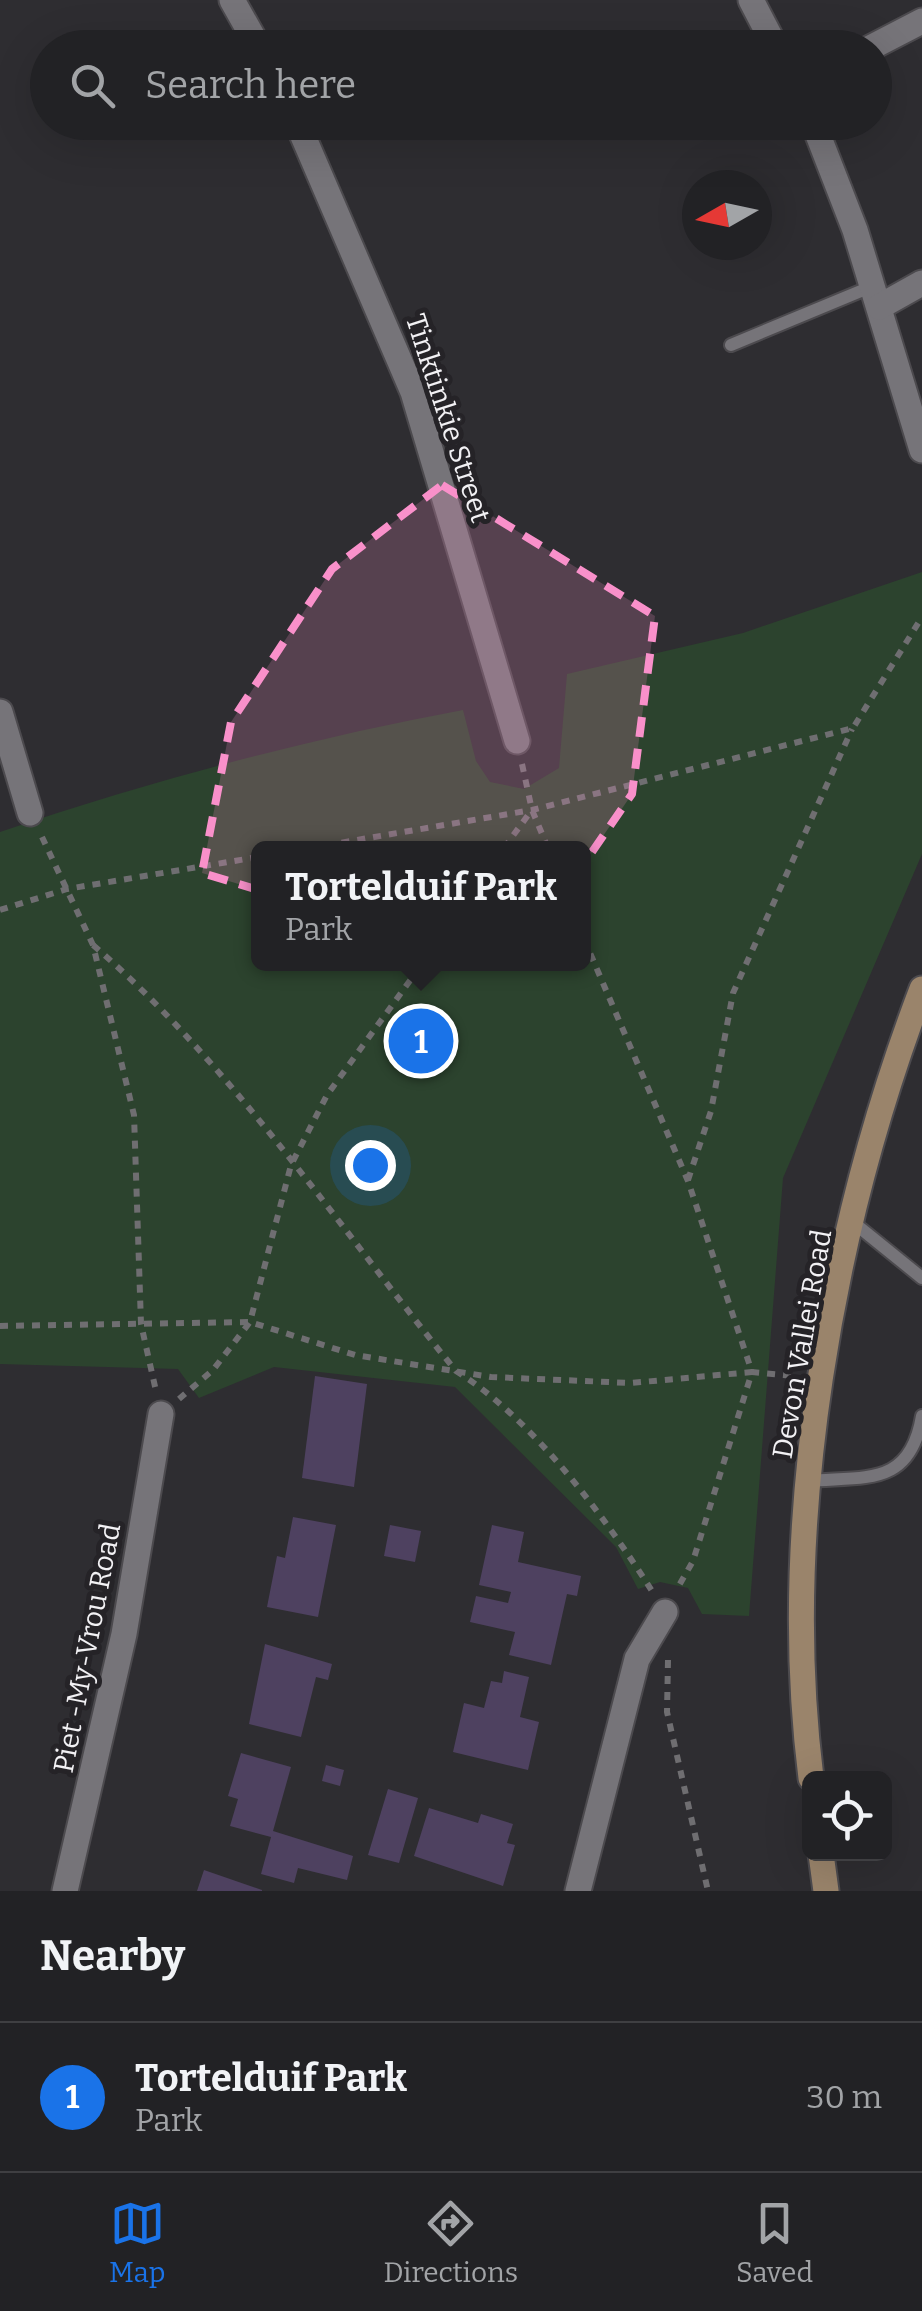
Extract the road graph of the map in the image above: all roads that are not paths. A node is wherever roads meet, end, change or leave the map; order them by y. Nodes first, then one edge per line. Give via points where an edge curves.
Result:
1 (232, 0) edge
2 (751, 0) edge
3 (922, 21) edge
4 (250, 30) edge
5 (767, 30) edge
6 (892, 37) edge
7 (305, 140) edge
8 (819, 140) edge
9 (922, 284) edge
10 (876, 297) junction
11 (731, 345) dead end
12 (922, 450) edge
13 (0, 712) edge
14 (518, 741) road end
15 (30, 813) road end
16 (922, 989) edge
17 (854, 1223) junction
18 (922, 1278) edge
19 (161, 1414) road end
20 (922, 1416) edge
21 (808, 1481) junction
22 (664, 1612) road end
23 (811, 1771) edge
24 (821, 1861) edge
25 (65, 1891) edge
26 (578, 1891) edge
27 (826, 1891) edge

1 - 4 street
2 - 5 street
3 - 6 street
7 - 14 street, Tinktinkie Street via 413,392
8 - 10 street
9 - 10 street
10 - 11 lane
10 - 12 street
13 - 15 street
16 - 17 street, Devon Vallei Road via 896,1058
17 - 18 lane
17 - 21 street, Devon Vallei Road via 820,1378
19 - 25 street, Piet -My-Vrou Road via 124,1634
20 - 21 lane via 910,1456 889,1474
21 - 23 street, Devon Vallei Road via 803,1657
22 - 26 street via 637,1659
24 - 27 street

